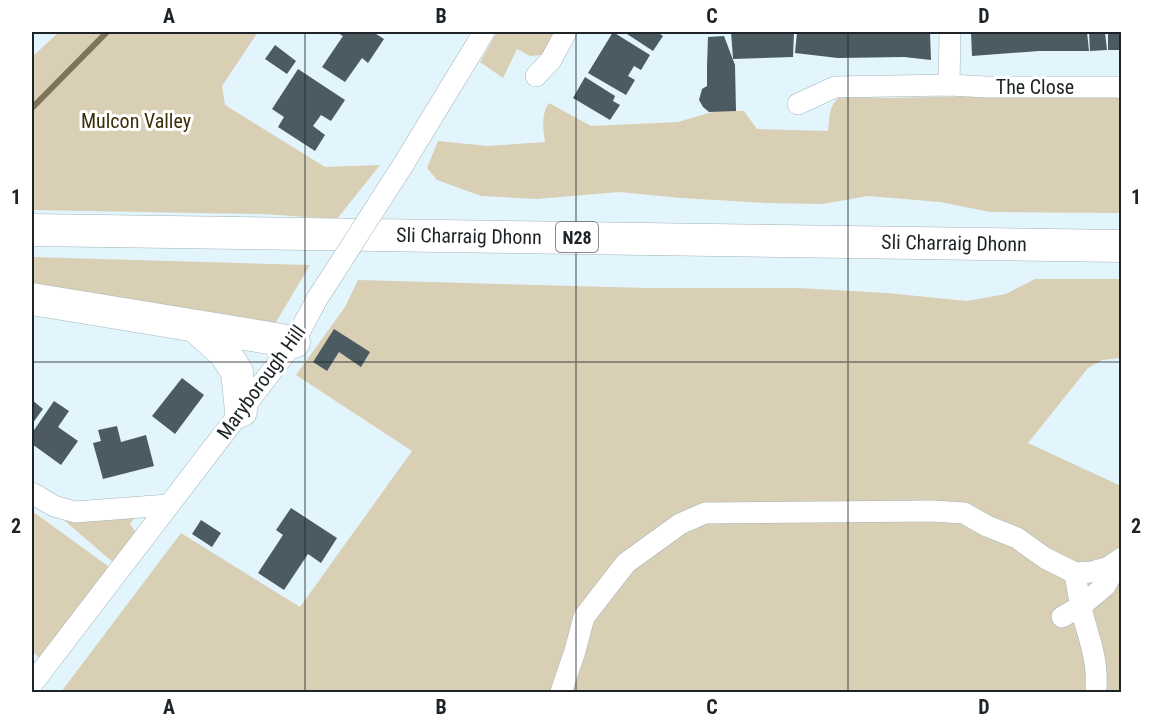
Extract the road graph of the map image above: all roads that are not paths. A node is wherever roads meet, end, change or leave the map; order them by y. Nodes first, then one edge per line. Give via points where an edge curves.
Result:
1 (484, 32) edge
2 (566, 32) edge
3 (950, 32) edge
4 (536, 76) dead end
5 (949, 85) junction
6 (1122, 88) edge
7 (798, 104) dead end
8 (32, 230) edge
9 (1122, 246) edge
10 (32, 299) edge
11 (195, 326) junction
12 (294, 342) junction
13 (240, 411) junction
14 (32, 493) edge
15 (168, 505) junction
16 (1121, 559) edge
17 (1075, 573) junction
18 (1081, 606) junction
19 (1062, 617) dead end
20 (32, 684) edge
21 (1096, 688) dead end
22 (561, 693) edge

1 - 12 street, Maryborough Hill, bridge
2 - 4 street via 551,60
3 - 5 street
5 - 6 street, The Close
5 - 7 street, The Close via 835,87
8 - 9 highway, Sli Charraig Dhonn / N28
10 - 11 highway
11 - 12 highway
11 - 13 highway via 225,353 237,372
12 - 13 street, Maryborough Hill
13 - 15 street, Maryborough Hill
14 - 15 street via 75,512
15 - 20 street, Maryborough Hill
16 - 17 street via 1109,567
16 - 18 street via 1105,586
17 - 18 street
17 - 22 street via 1017,538 964,513 705,513 680,524 626,563 584,617
18 - 19 street
18 - 21 street via 1097,671

